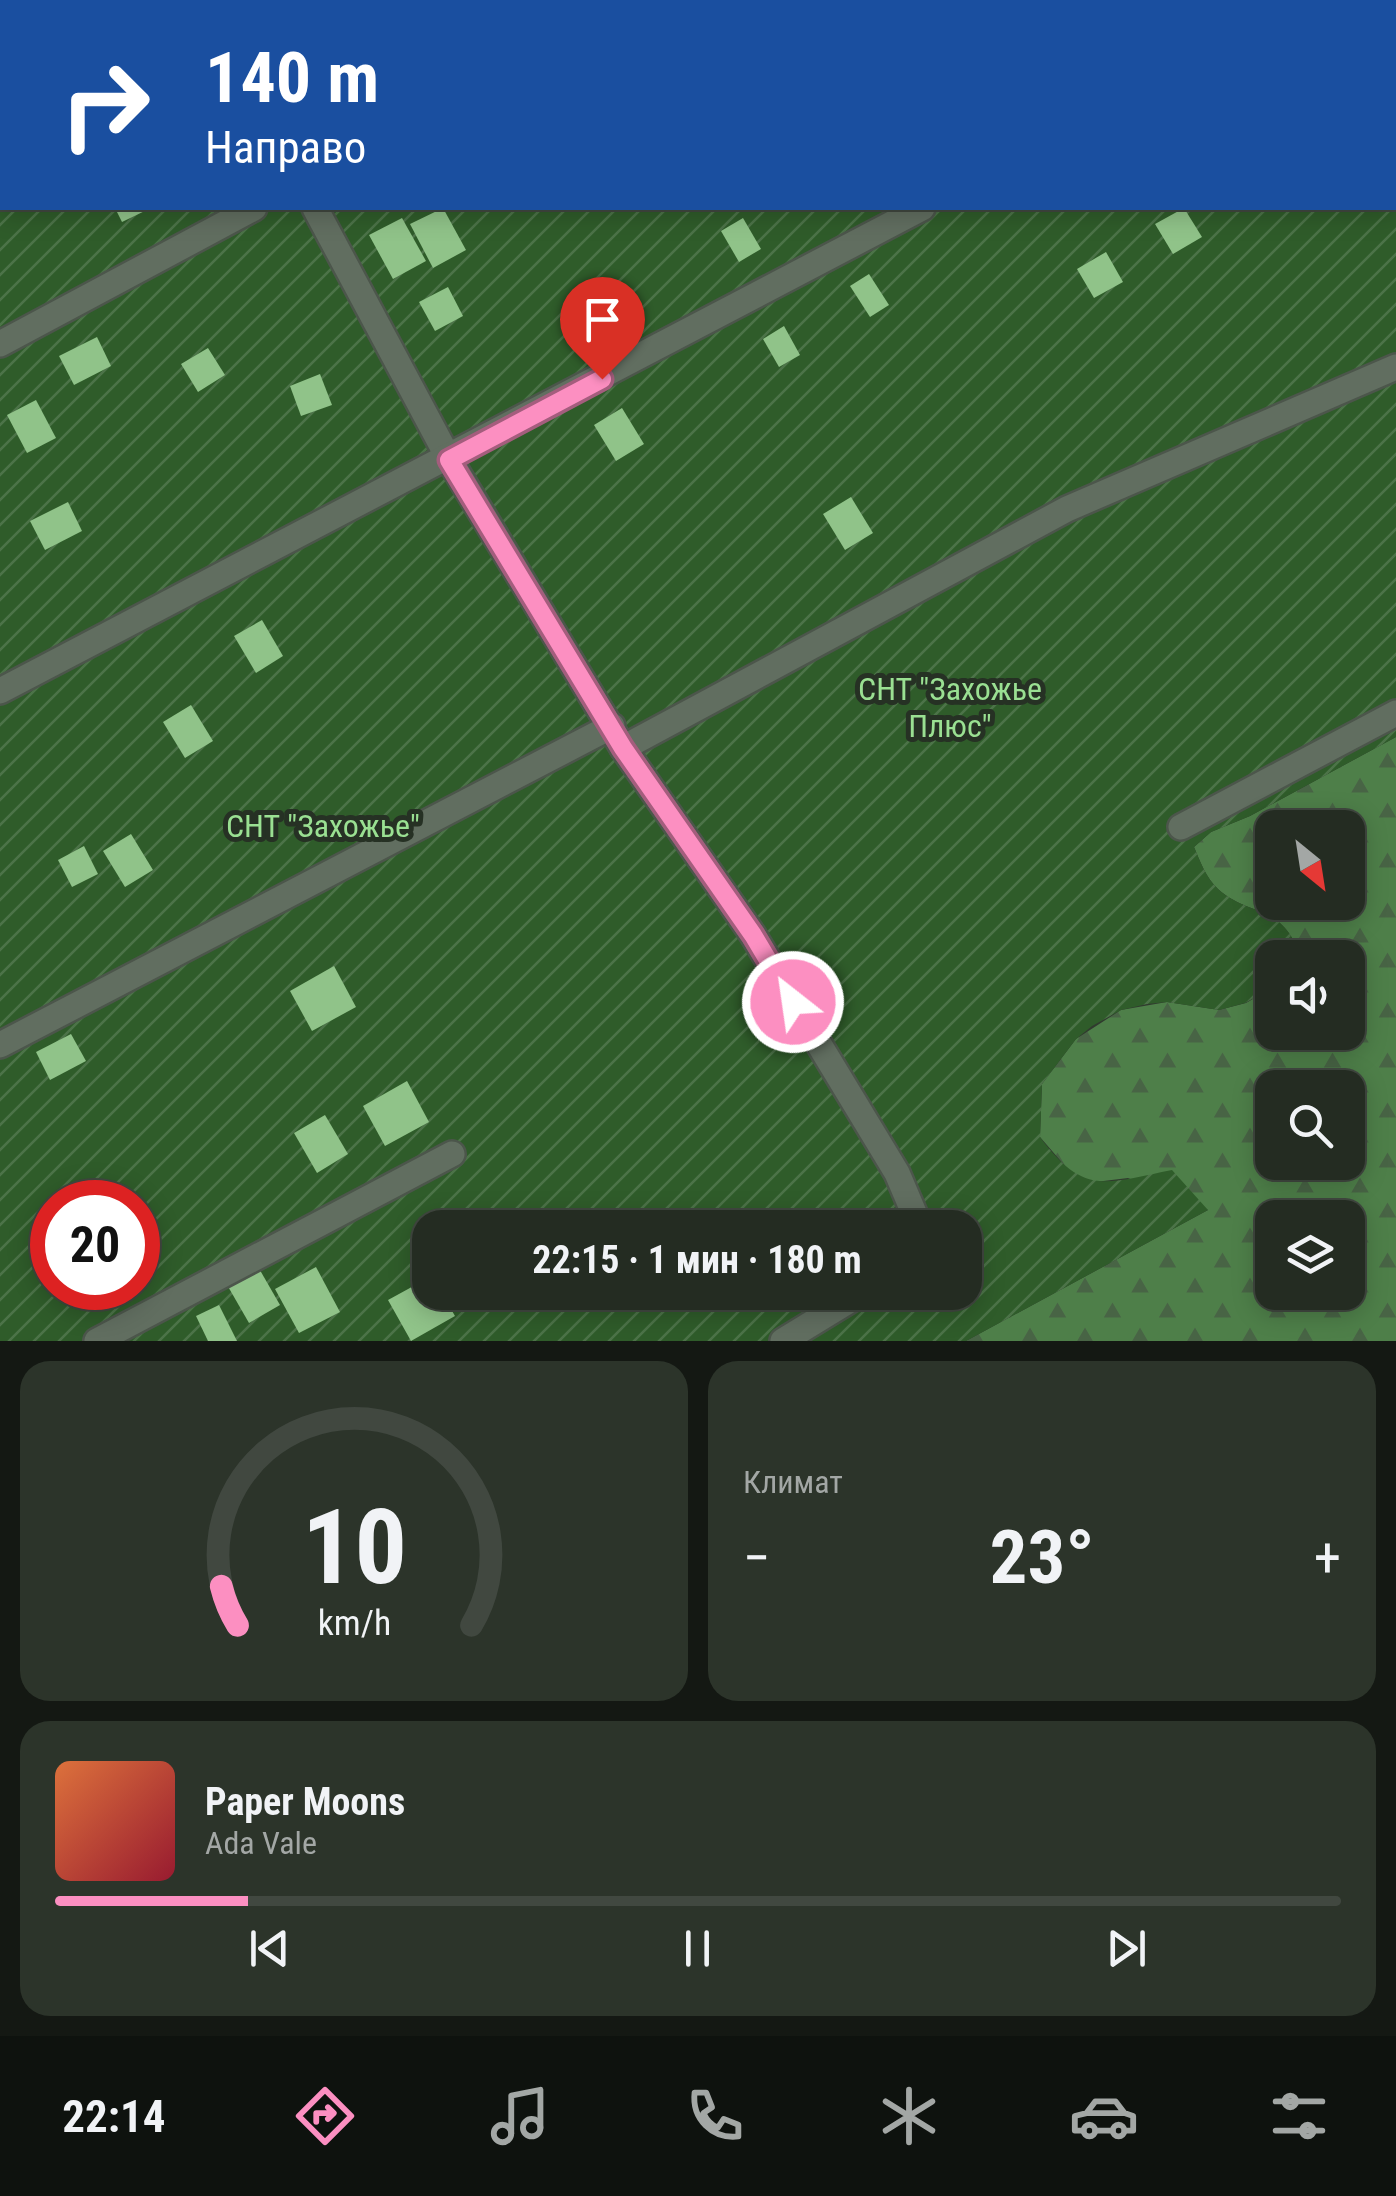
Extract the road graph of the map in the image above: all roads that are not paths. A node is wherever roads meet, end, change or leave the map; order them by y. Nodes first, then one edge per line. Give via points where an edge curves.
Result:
1 (250, 210) edge
2 (316, 210) edge
3 (918, 210) edge
4 (0, 344) edge
5 (1396, 367) edge
6 (449, 460) junction
7 (0, 691) edge
8 (1396, 712) edge
9 (618, 737) junction
10 (1181, 827) dead end
11 (0, 1046) edge
12 (452, 1154) dead end
13 (913, 1210) edge
14 (833, 1310) edge
15 (97, 1341) edge
16 (783, 1341) edge

1 - 4 lane
2 - 6 lane
3 - 6 lane
5 - 9 lane via 1067,509
6 - 7 lane
6 - 9 lane
8 - 10 lane
9 - 11 lane
9 - 13 lane via 753,935
12 - 15 lane
14 - 16 lane

